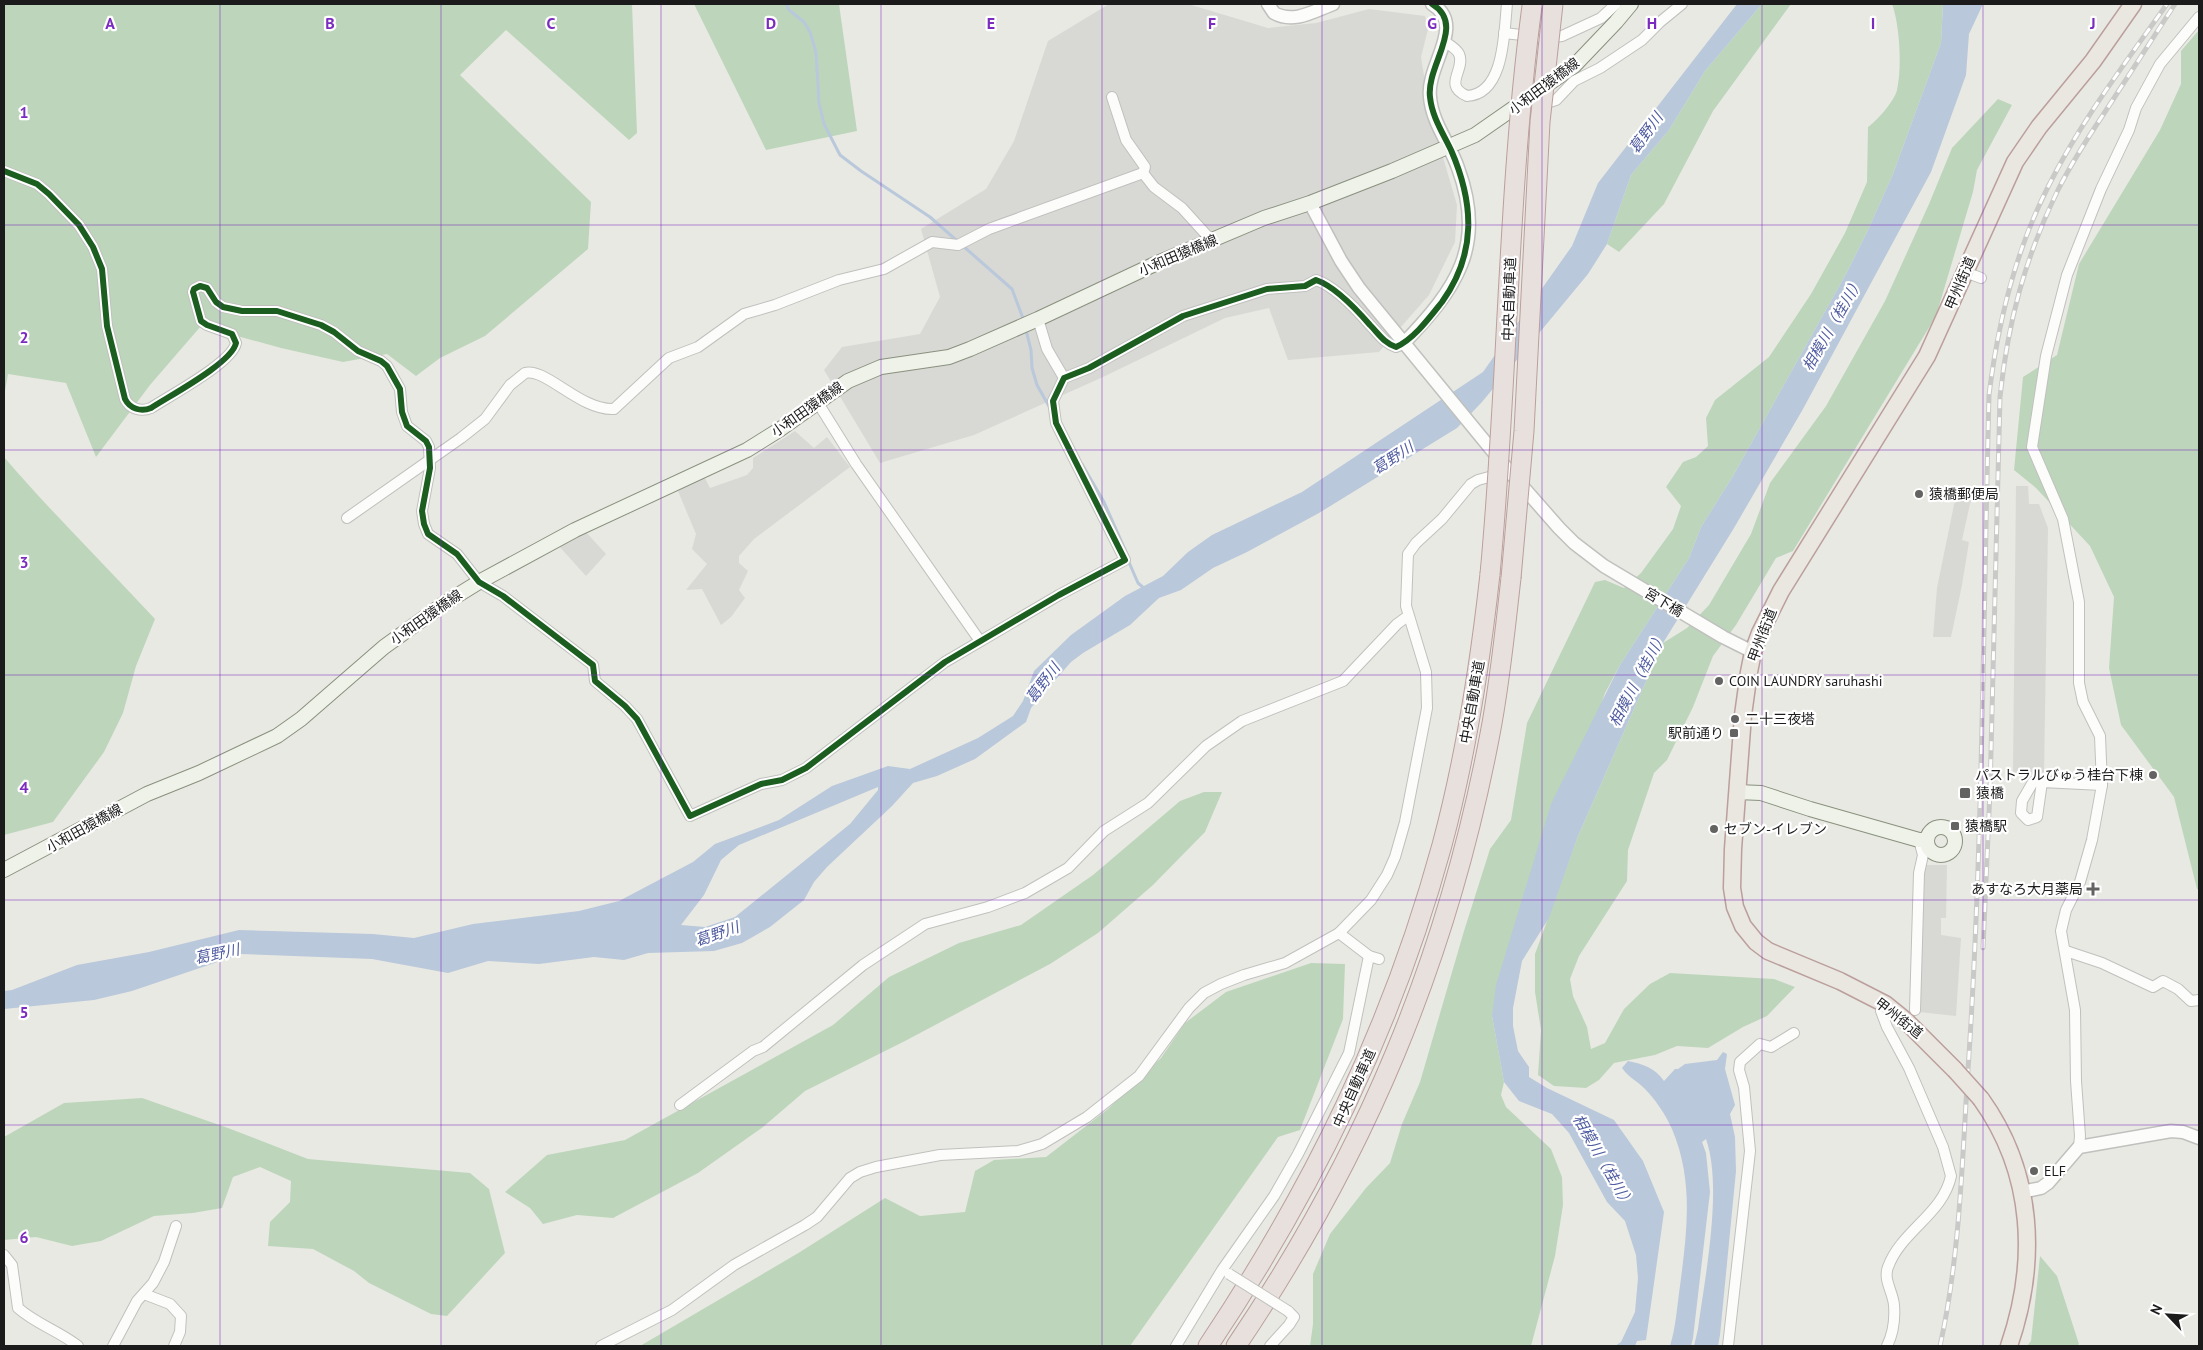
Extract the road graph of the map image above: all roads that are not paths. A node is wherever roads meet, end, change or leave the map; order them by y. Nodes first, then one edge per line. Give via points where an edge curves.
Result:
1 (1268, 4) edge
2 (1333, 4) edge
3 (1432, 4) edge
4 (1507, 4) edge
5 (1553, 4) edge
6 (1616, 4) edge
7 (1631, 4) edge
8 (1682, 4) edge
9 (2133, 4) edge
10 (1532, 5) edge
11 (2199, 17) edge
12 (1504, 33) junction
13 (1444, 41) junction
14 (1112, 97) dead end
15 (1504, 117) junction
16 (1450, 148) junction
17 (4, 171) edge
18 (1143, 173) junction
19 (1310, 203) junction
20 (1212, 241) junction
21 (1965, 272) junction
22 (1982, 278) dead end
23 (1038, 319) junction
24 (1404, 344) junction
25 (1064, 378) junction
26 (818, 403) junction
27 (430, 459) junction
28 (1509, 471) junction
29 (347, 518) dead end
30 (479, 582) junction
31 (1408, 616) junction
32 (980, 640) junction
33 (1753, 652) junction
34 (2042, 782) dead end
35 (2102, 785) junction
36 (1737, 792) junction
37 (1923, 840) joint
38 (4, 870) edge
39 (1339, 933) junction
40 (2066, 951) junction
41 (2199, 1000) edge
42 (1885, 1004) junction
43 (1916, 1010) dead end
44 (1794, 1034) dead end
45 (680, 1105) dead end
46 (2199, 1138) edge
47 (2079, 1147) junction
48 (2022, 1192) junction
49 (176, 1226) dead end
50 (4, 1255) edge
51 (1226, 1272) junction
52 (144, 1294) junction
53 (78, 1346) edge
54 (113, 1346) edge
55 (174, 1346) edge
56 (601, 1346) edge
57 (1176, 1346) edge
58 (1208, 1346) edge
59 (1236, 1346) edge
60 (1270, 1346) edge
61 (1728, 1346) edge
62 (1887, 1346) edge
63 (2010, 1346) edge

1 - 2 street via 1274,14 1288,18
3 - 13 street via 1446,18 1448,25
4 - 12 street
5 - 59 highway, 中央自動車道, bridge via 1540,122 1524,431 1511,578 1500,676 1478,791 1450,899 1413,1012 1372,1109 1294,1257
6 - 12 street via 1601,18 1562,36 1546,38
7 - 15 main road, 小和田猿橋線 via 1574,66
8 - 15 street via 1642,40 1574,82 1556,100
9 - 21 highway, 甲州街道 via 2014,162
10 - 58 highway, 中央自動車道, bridge via 1519,118 1502,440 1490,574 1472,705 1440,853 1408,954 1369,1055 1326,1149 1275,1243
11 - 35 street via 2160,64 2136,108 2067,274 2046,356 2032,447 2063,519 2079,602 2079,683 2083,702 2100,736
12 - 13 street via 1493,77 1482,91 1470,96 1461,94 1456,87 1459,55
13 - 16 street via 1434,68 1430,97 1434,115
14 - 18 street via 1126,140 1145,166
15 - 16 main road, 小和田猿橋線
16 - 19 main road, 小和田猿橋線
16 - 24 street via 1468,203 1466,249 1446,296
17 - 27 street via 37,184 49,194 78,225 93,247 102,269 108,326 129,405 138,410 150,408 209,371 234,350 236,343 232,334 201,321 193,292 202,285 223,307 242,311 277,311 301,317 334,332 358,351 384,364 391,370 400,389 407,426 428,444
18 - 20 street
18 - 27 street via 989,229 963,242 932,242 884,269 839,280 744,314 698,347 669,358 614,409 589,405 537,374 525,374 510,385 485,418
19 - 20 main road, 小和田猿橋線 via 1264,218
19 - 24 street, 宮下橋 via 1341,261
20 - 23 main road, 小和田猿橋線
21 - 22 street
21 - 33 highway, 甲州街道 via 1927,356 1781,590
23 - 25 street via 1047,349
23 - 26 main road, 小和田猿橋線 via 949,356 867,372 848,381
24 - 25 street via 1396,348 1387,344 1326,283 1316,280 1305,286 1267,289 1184,316 1089,368
24 - 28 street, 宮下橋
25 - 32 street via 1053,401 1056,423 1125,560
26 - 30 main road, 小和田猿橋線 via 747,450 574,530
26 - 32 street via 856,464
27 - 29 street
27 - 30 street via 422,511 426,530 457,554
28 - 31 street via 1471,484 1442,519 1410,549
28 - 33 street, 宮下橋 via 1559,528 1604,566
30 - 32 street via 503,596 593,665 595,681 637,719 690,816 806,768 945,662
30 - 38 main road, 小和田猿橋線 via 384,647 277,736 147,794
31 - 39 street via 1422,656 1428,696 1405,822 1395,857 1383,881 1371,900
31 - 45 street via 1343,682 1242,721 1206,746 1148,803 1104,831 1068,868 1025,893 925,924 863,964 762,1046
33 - 36 highway, 甲州街道 via 1743,715
34 - 35 street
35 - 40 street via 2090,848 2061,931
36 - 37 main road via 1761,793
36 - 42 highway, 甲州街道 via 1732,888 1735,907 1748,933 1768,951
37 - 43 street via 1919,873
39 - 51 street via 1374,958 1349,1053 1274,1196
39 - 56 street via 1285,963 1244,975 1204,994 1189,1008 1139,1076 1087,1117 1042,1144 1018,1151 940,1155 860,1172 850,1178 805,1225 734,1265 672,1310
40 - 41 street via 2102,963 2153,987 2163,981 2168,982 2191,1001
40 - 47 street via 2075,1010
42 - 48 highway, 甲州街道, bridge via 1906,1021 1981,1098 1999,1128
42 - 62 street via 1881,1011 1887,1027 1913,1077 1952,1176 1940,1202 1910,1233 1888,1266 1887,1282 1894,1304 1891,1338
44 - 61 street via 1771,1047 1760,1044 1740,1062 1750,1151
46 - 47 street via 2171,1131
47 - 48 street via 2048,1183
48 - 63 highway, 甲州街道 via 2028,1268
49 - 52 street via 164,1262
50 - 53 street via 12,1264 18,1308
51 - 57 street
51 - 60 street, bridge via 1294,1317
52 - 54 street
52 - 55 street via 170,1304 180,1316 180,1332

